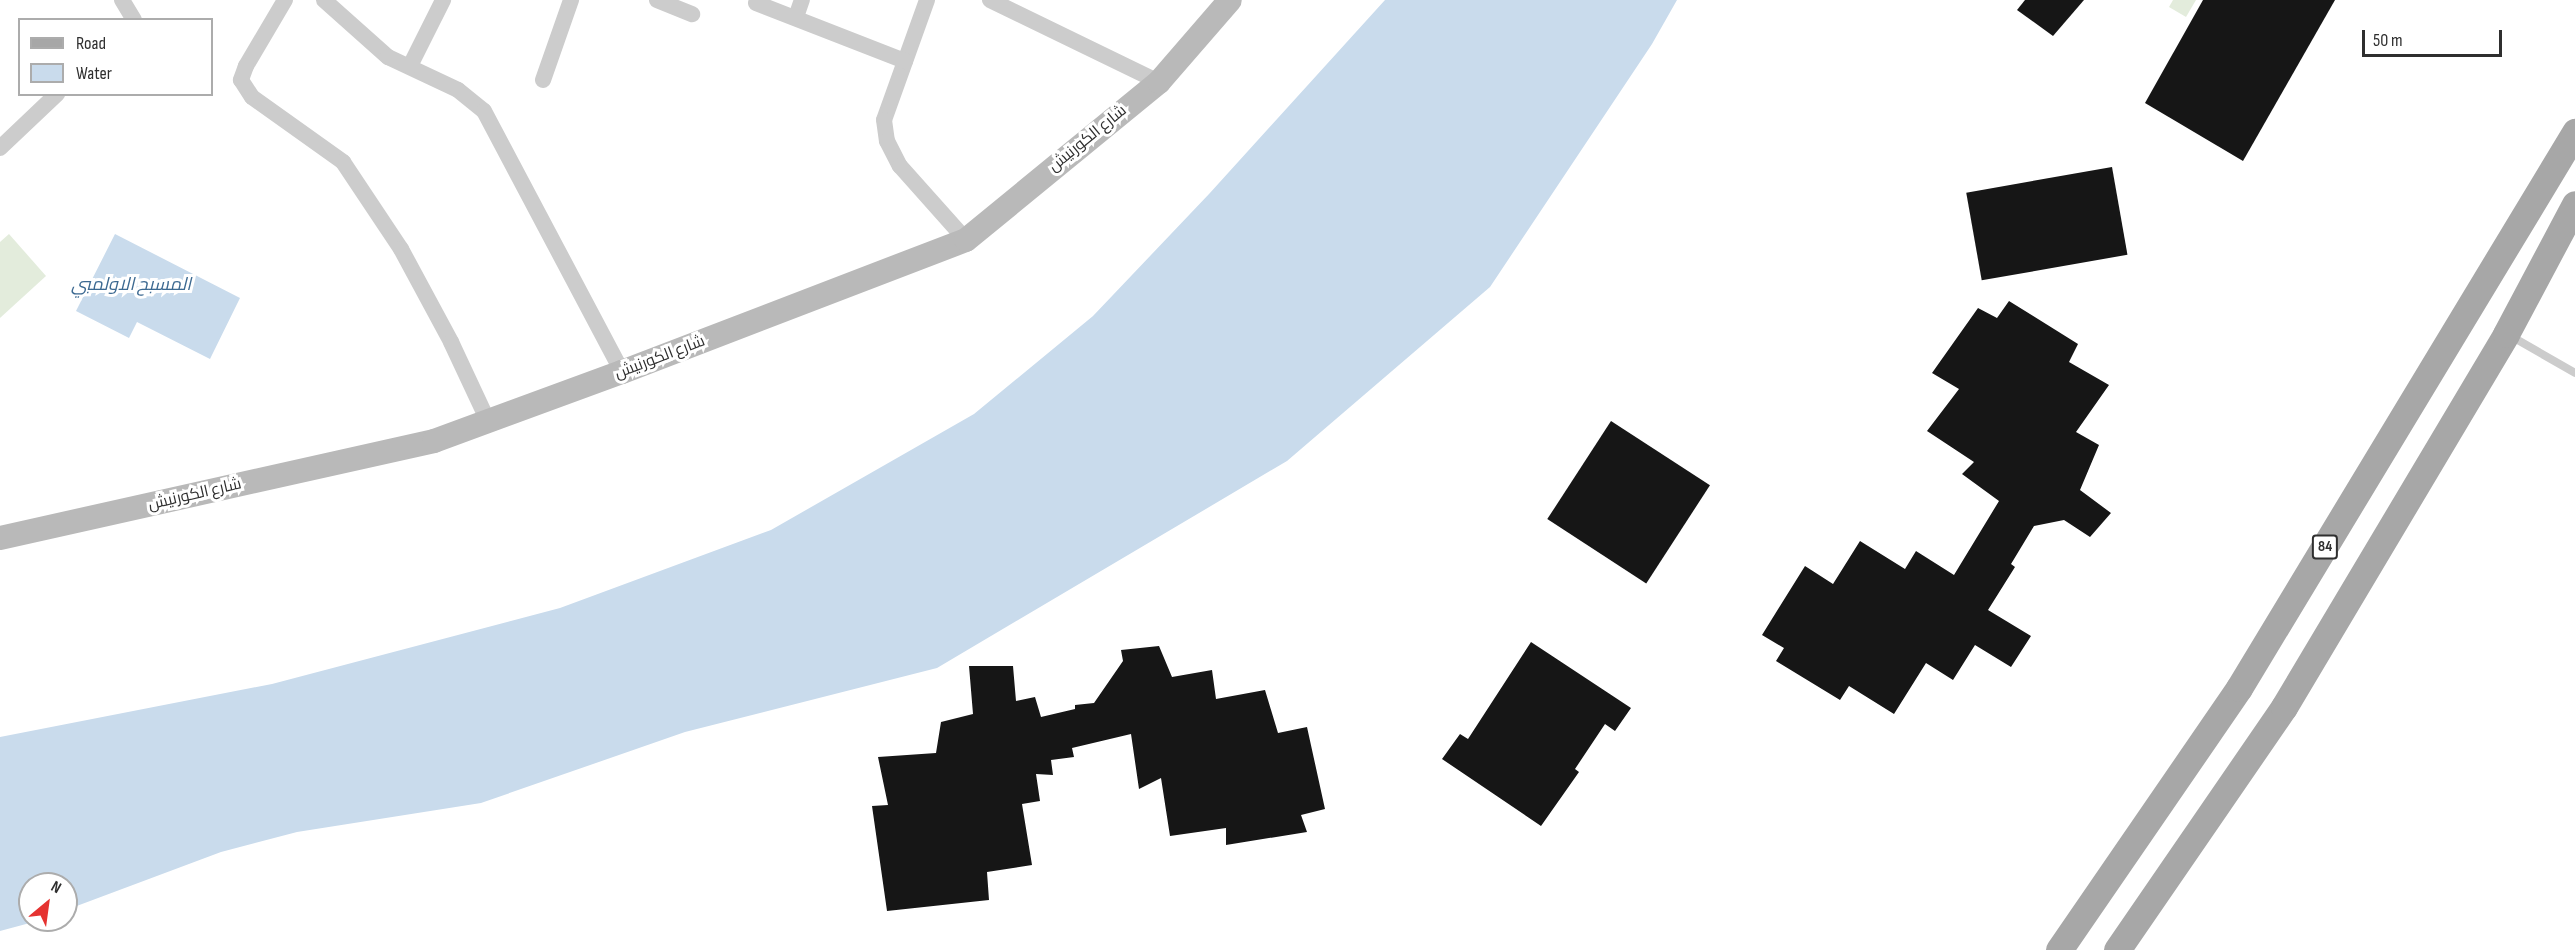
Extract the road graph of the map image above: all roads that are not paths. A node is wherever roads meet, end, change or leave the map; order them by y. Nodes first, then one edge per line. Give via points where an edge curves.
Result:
1 (122, 0) edge
2 (285, 0) edge
3 (324, 0) edge
4 (442, 0) edge
5 (571, 0) edge
6 (657, 0) edge
7 (802, 0) edge
8 (927, 0) edge
9 (990, 0) edge
10 (1230, 0) edge
11 (756, 3) dead end
12 (692, 14) dead end
13 (796, 17) junction
14 (133, 18) edge
15 (905, 62) junction
16 (410, 66) junction
17 (543, 80) dead end
18 (1159, 82) junction
19 (55, 96) edge
20 (2575, 132) edge
21 (0, 148) edge
22 (2575, 204) edge
23 (966, 240) junction
24 (2506, 334) junction
25 (622, 372) junction
26 (2575, 373) edge
27 (488, 422) junction
28 (0, 538) edge
29 (2125, 947) edge
30 (2059, 950) edge

1 - 14 street
2 - 27 street via 241,80 252,97 343,162 401,249
3 - 16 street via 388,57
4 - 16 street
5 - 17 street
6 - 12 street
7 - 13 street
8 - 15 street
9 - 18 street
10 - 18 street, شارع الكورنيش
11 - 13 street
13 - 15 street
15 - 23 street via 884,120 887,141 900,166
16 - 25 street via 458,90 484,111
18 - 23 street, شارع الكورنيش
19 - 21 street
20 - 30 main road, 84 via 2239,688
22 - 24 main road
23 - 25 street, شارع الكورنيش
24 - 26 lane
24 - 29 main road via 2284,707
25 - 27 street, شارع الكورنيش
27 - 28 street, شارع الكورنيش via 434,441

